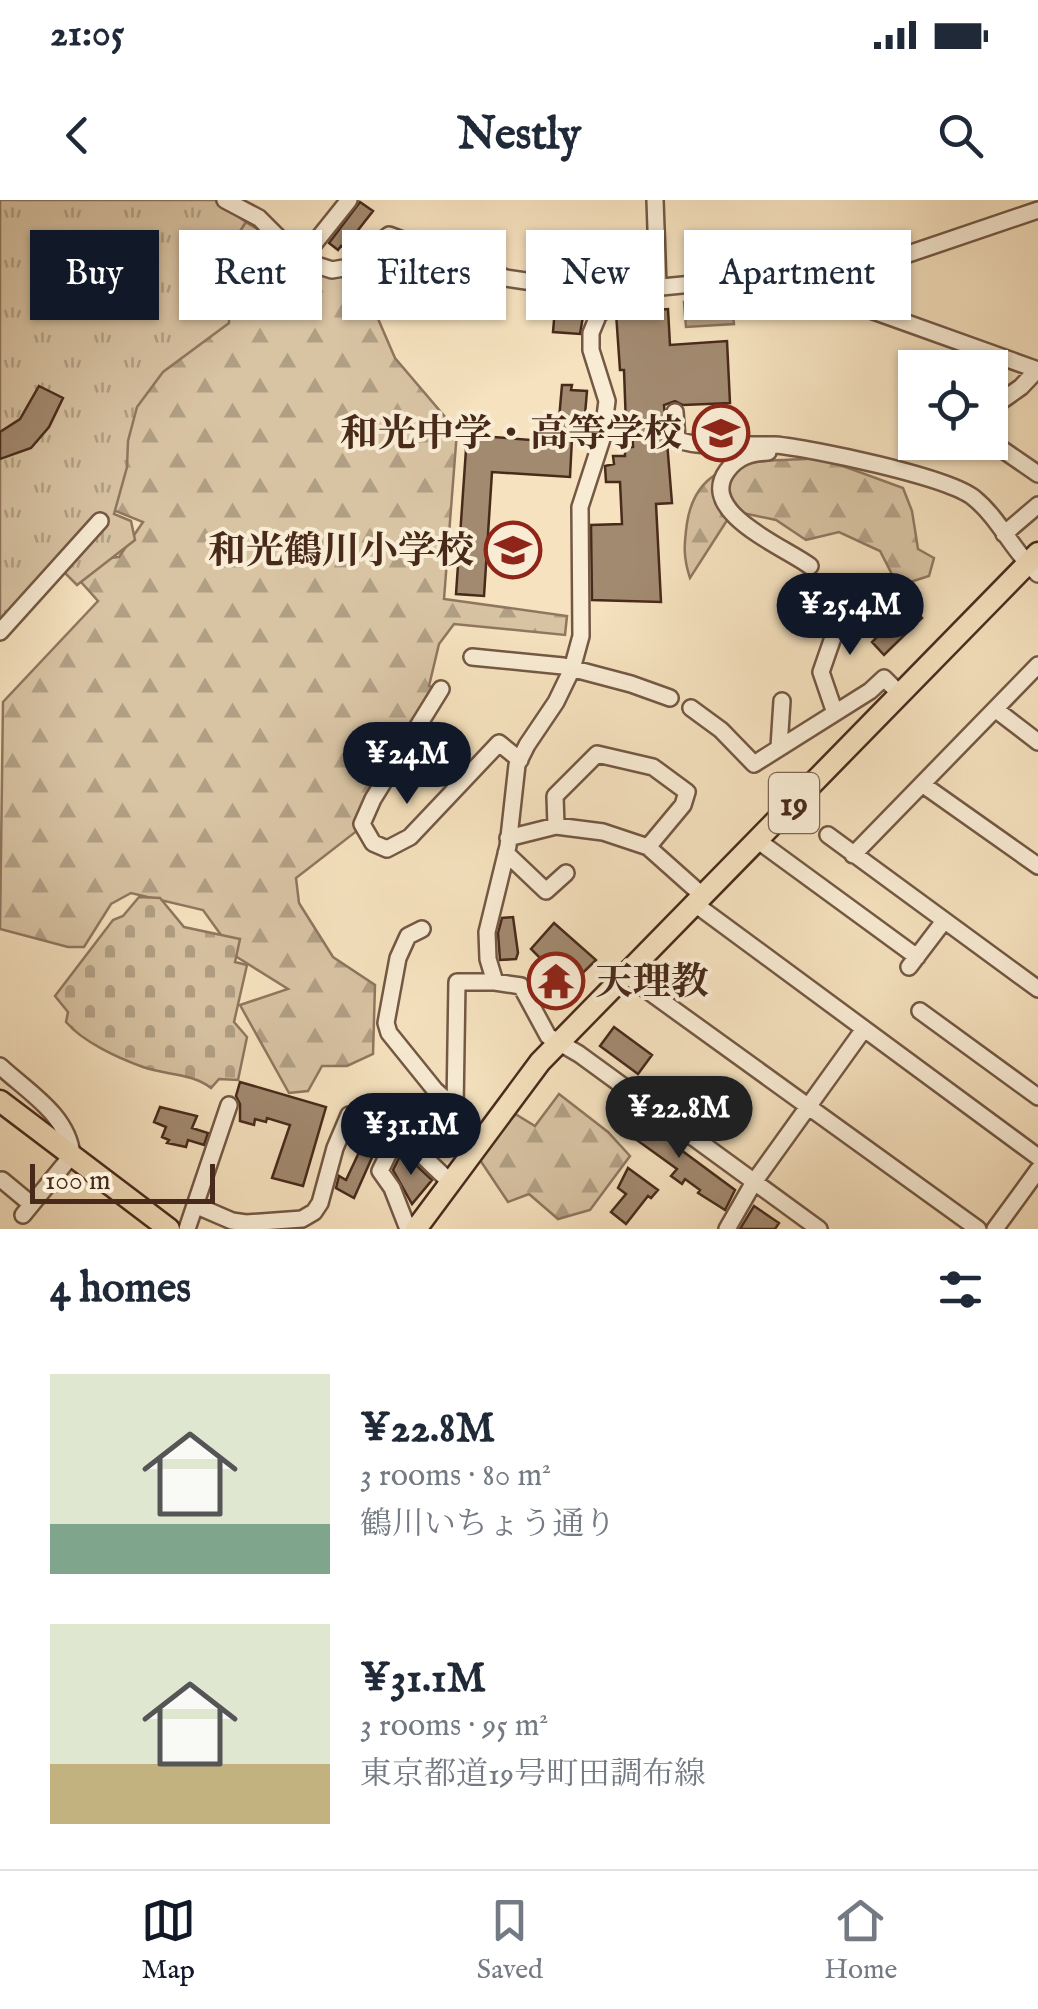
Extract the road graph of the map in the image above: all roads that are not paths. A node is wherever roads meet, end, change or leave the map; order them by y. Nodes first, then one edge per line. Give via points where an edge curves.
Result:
1 (225, 200) edge
2 (349, 200) edge
3 (655, 200) edge
4 (1038, 210) edge
5 (271, 230) edge
6 (656, 230) edge
7 (322, 234) edge
8 (911, 252) edge
9 (322, 267) edge
10 (526, 280) edge
11 (596, 320) edge
12 (899, 320) edge
13 (1037, 370) edge
14 (1008, 397) edge
15 (675, 412) dead end
16 (806, 448) junction
17 (1008, 453) edge
18 (1038, 474) edge
19 (1038, 505) edge
20 (100, 522) dead end
21 (1004, 534) junction
22 (1034, 564) edge
23 (810, 566) dead end
24 (844, 603) dead end
25 (0, 632) edge
26 (472, 656) dead end
27 (1038, 665) edge
28 (572, 669) junction
29 (442, 690) dead end
30 (900, 694) junction
31 (670, 698) dead end
32 (782, 701) dead end
33 (691, 708) dead end
34 (995, 709) junction
35 (836, 713) junction
36 (1038, 742) edge
37 (779, 747) junction
38 (520, 760) junction
39 (922, 784) junction
40 (556, 826) junction
41 (828, 835) dead end
42 (757, 840) junction
43 (507, 846) junction
44 (648, 847) junction
45 (853, 855) junction
46 (1038, 866) edge
47 (566, 873) dead end
48 (699, 900) junction
49 (944, 922) junction
50 (422, 929) dead end
51 (626, 975) junction
52 (494, 982) junction
53 (1038, 988) edge
54 (920, 1011) dead end
55 (864, 1028) junction
56 (561, 1041) junction
57 (0, 1066) edge
58 (1038, 1097) edge
59 (0, 1100) edge
60 (229, 1105) dead end
61 (808, 1107) junction
62 (349, 1115) dead end
63 (72, 1154) junction
64 (1038, 1156) edge
65 (1038, 1170) edge
66 (2, 1180) edge
67 (450, 1181) junction
68 (754, 1182) junction
69 (195, 1205) junction
70 (168, 1229) edge
71 (186, 1229) edge
72 (408, 1229) edge
73 (416, 1229) edge
74 (727, 1229) edge
75 (819, 1229) edge
76 (978, 1229) edge
77 (995, 1229) edge

1 - 5 street
2 - 7 street
3 - 6 street
4 - 8 street
9 - 10 street via 349,267 389,234
11 - 28 street via 592,350 607,401 580,507 581,636
12 - 13 street
13 - 14 street
15 - 16 street via 677,439 687,445
16 - 21 street via 955,487 979,502
16 - 23 street via 750,453 727,471 721,494 729,512
17 - 18 street
19 - 21 street
20 - 25 street
21 - 22 street
22 - 30 main road, 19
24 - 35 street via 822,672
26 - 28 street
27 - 34 street
28 - 31 street
28 - 38 street
29 - 38 street via 373,799 362,824 372,844 387,849 410,837 498,743
30 - 35 street via 884,678
30 - 42 main road, 19
32 - 37 street
33 - 37 street via 754,764
34 - 36 street
34 - 39 street
35 - 37 street
38 - 43 street
39 - 45 street
39 - 46 street
40 - 43 street
40 - 44 street
40 - 44 street via 555,796 597,754 653,767 686,792
41 - 45 street
42 - 48 main road, 19
42 - 49 street via 913,962
43 - 47 street via 546,892
43 - 52 street via 487,932
44 - 48 street
45 - 49 street
48 - 51 main road, 19
48 - 55 street
49 - 53 street
50 - 52 street via 408,936 398,958 386,1023 455,1108 458,982
51 - 56 main road, 19
51 - 61 street
52 - 56 street via 520,986 547,1036
54 - 58 street
55 - 61 street
55 - 64 street
56 - 67 main road, 19
56 - 68 street
57 - 63 street via 52,1111 70,1136
59 - 63 main road
60 - 69 street
61 - 68 street
61 - 76 street
62 - 69 street via 314,1212 246,1223
63 - 66 street via 27,1210
63 - 70 main road
65 - 77 street
67 - 72 street via 397,1136 380,1171
67 - 73 main road, 19
68 - 74 street
68 - 75 street
69 - 71 street

